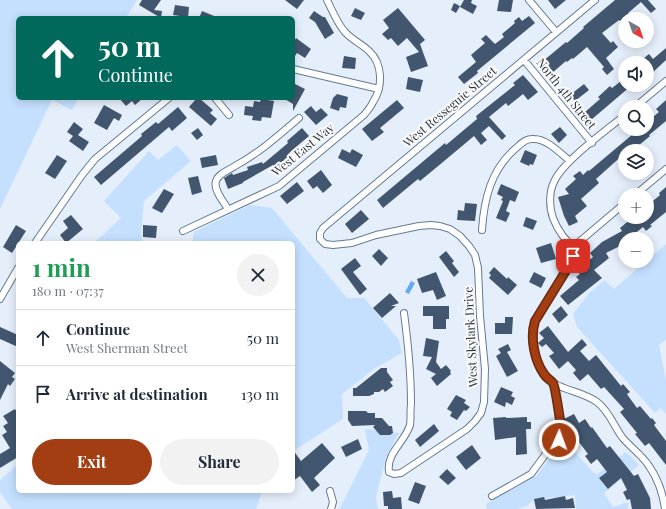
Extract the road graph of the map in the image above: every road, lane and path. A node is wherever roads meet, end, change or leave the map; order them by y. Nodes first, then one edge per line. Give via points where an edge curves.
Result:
1 (327, 0) edge
2 (529, 0) edge
3 (595, 0) edge
4 (556, 32) junction
5 (524, 60) junction
6 (295, 69) edge
7 (666, 81) edge
8 (379, 89) junction
9 (167, 100) edge
10 (217, 100) edge
11 (643, 100) edge
12 (229, 115) dead end
13 (299, 118) dead end
14 (618, 121) edge
15 (592, 143) junction
16 (570, 161) junction
17 (666, 169) edge
18 (643, 188) edge
19 (228, 209) junction
20 (618, 209) edge
21 (482, 230) dead end
22 (183, 231) dead end
23 (320, 233) joint
24 (36, 241) edge
25 (576, 249) junction
26 (16, 271) edge
27 (0, 299) edge
28 (404, 313) dead end
29 (554, 384) junction
30 (330, 491) dead end
31 (492, 496) dead end
32 (331, 509) edge
33 (665, 509) edge

1 - 8 street via 344,31 369,51 378,63
2 - 4 street
3 - 4 street, West Resseguie Street
4 - 5 street, West Resseguie Street
5 - 15 street, North 4th Street
5 - 23 street, West Resseguie Street via 322,228
6 - 8 street
7 - 11 street
8 - 19 street, West East Way via 374,102 364,115 279,186
9 - 24 street via 82,175
10 - 12 street
13 - 19 street via 272,142 216,181 216,188
14 - 15 street
15 - 16 street
16 - 21 street via 547,143 528,139 524,142 501,163 492,180 486,198
16 - 25 street via 553,182 550,209 565,241
17 - 18 street
19 - 22 street, West East Way
20 - 25 street via 579,242
23 - 28 street, West Skylark Drive via 320,239 326,244 333,245 352,243 419,226 440,226 460,236 475,255 485,369 481,413 467,429 401,474 394,474 389,472 390,458 410,425 411,380
25 - 29 street via 567,269 535,321 533,330 539,365
26 - 27 street
29 - 31 street via 562,432 559,440 531,474
29 - 33 street via 596,401 602,406 627,442 649,465 664,498
30 - 32 street via 333,502

